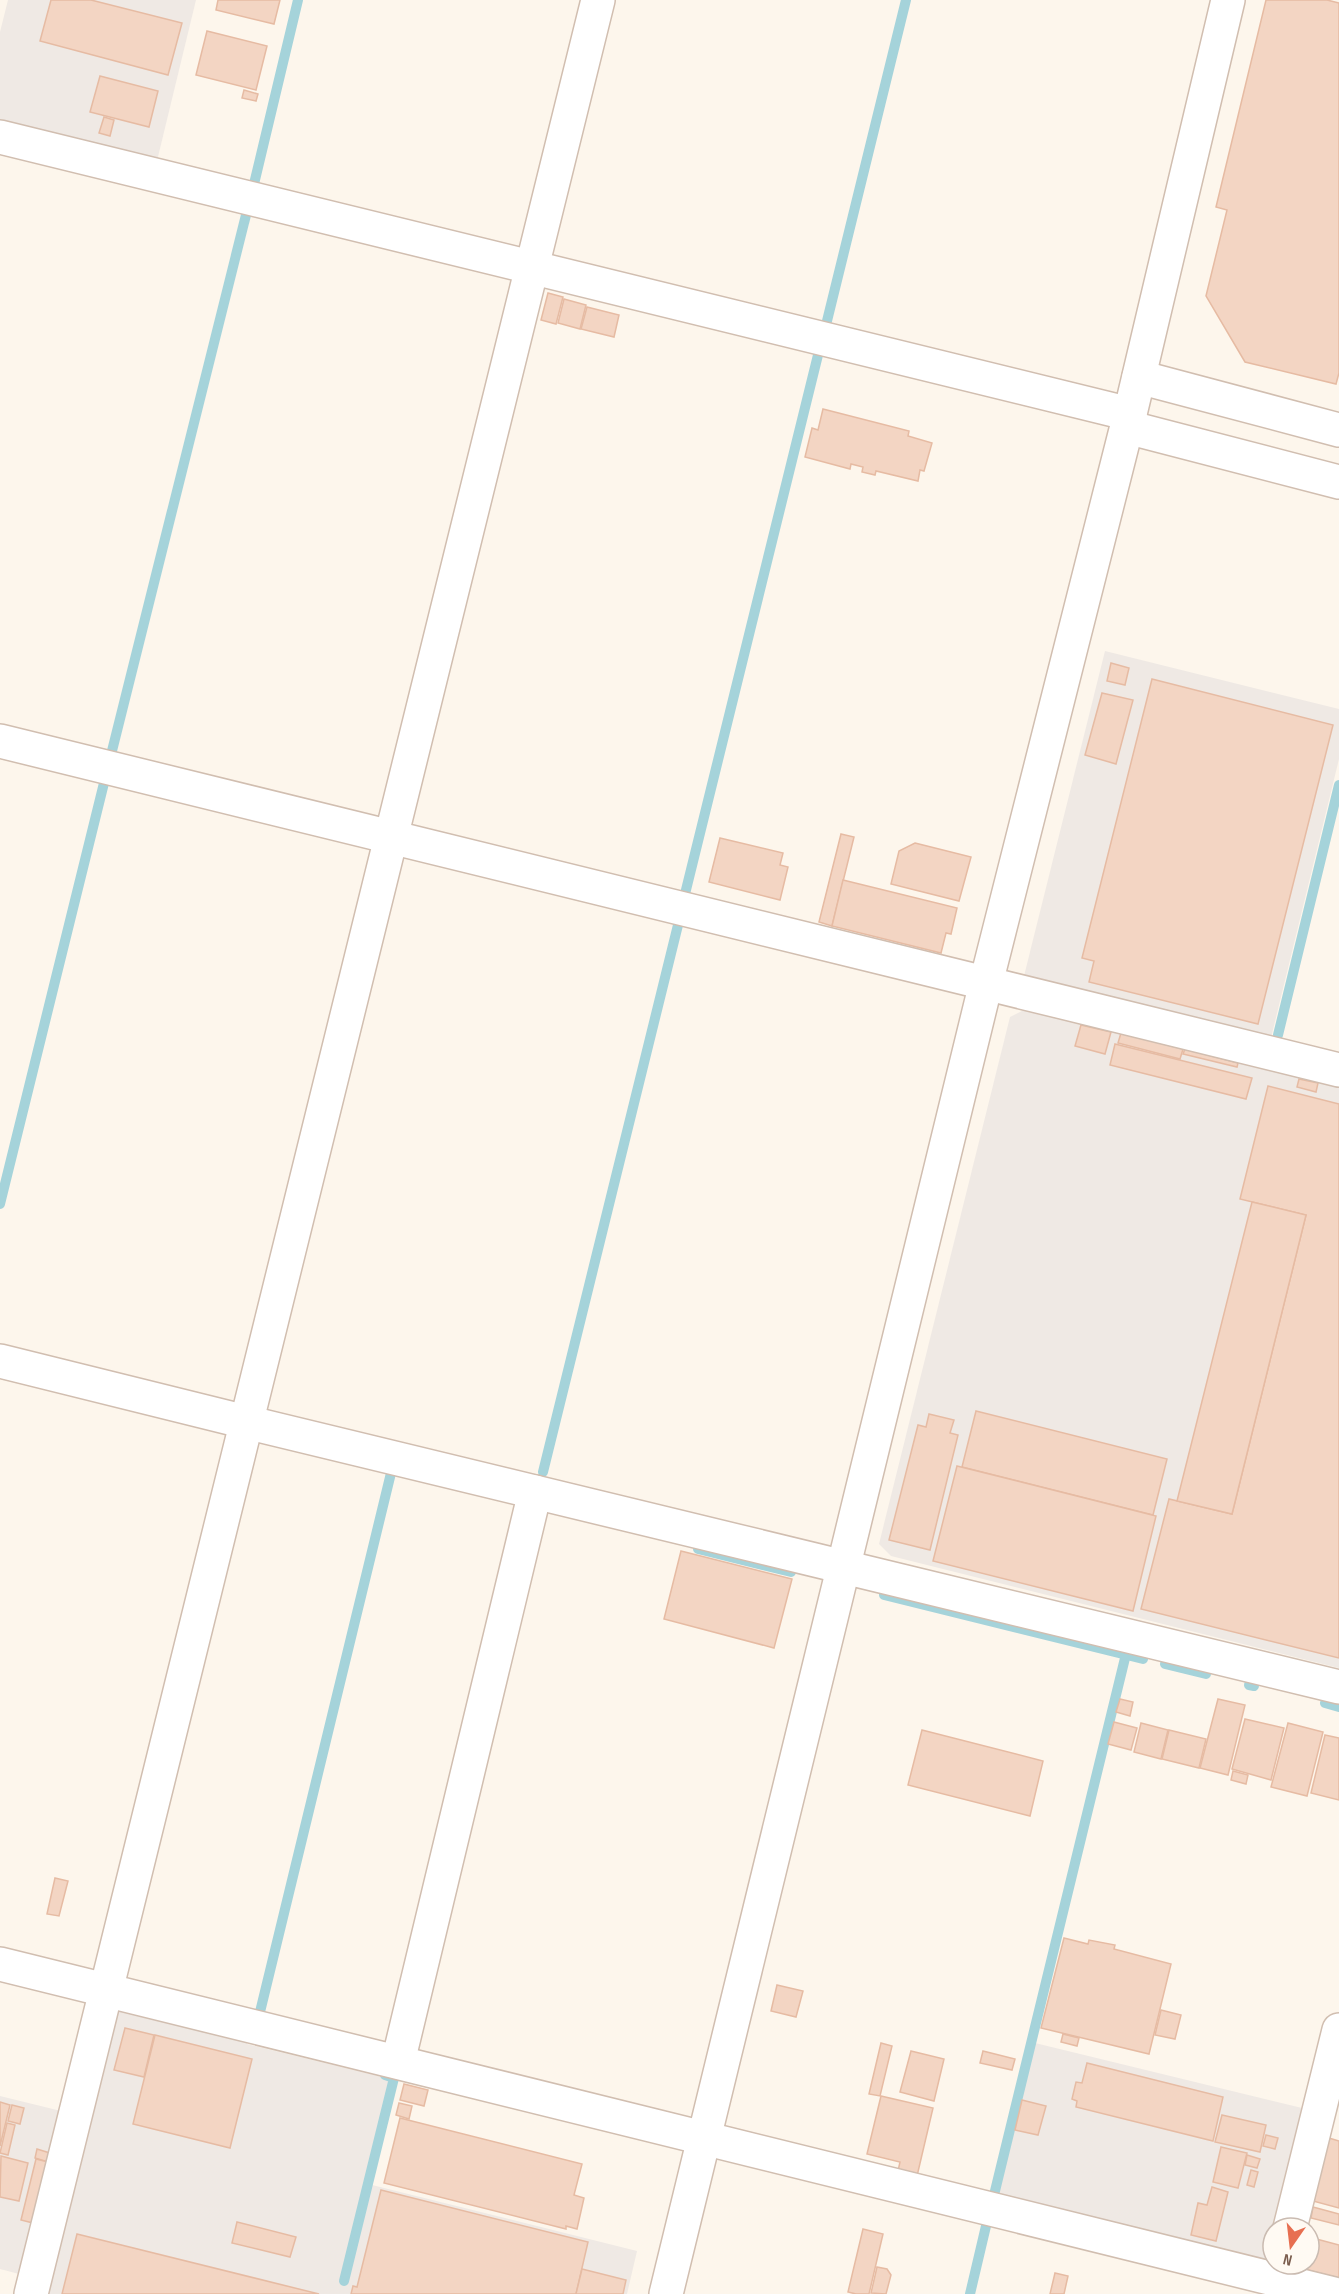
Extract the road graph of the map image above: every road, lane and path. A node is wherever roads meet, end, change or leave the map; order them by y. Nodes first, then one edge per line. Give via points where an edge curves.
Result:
1 (598, 0) edge
2 (1228, 0) edge
3 (0, 137) edge
4 (532, 267) junction
5 (1139, 377) junction
6 (1129, 421) junction
7 (1339, 429) edge
8 (1339, 482) edge
9 (0, 741) edge
10 (391, 837) junction
11 (986, 983) junction
12 (1339, 1070) edge
13 (0, 1361) edge
14 (246, 1422) junction
15 (535, 1492) junction
16 (843, 1566) junction
17 (1339, 1687) edge
18 (0, 1964) edge
19 (106, 1990) junction
20 (1339, 2030) edge
21 (398, 2062) junction
22 (703, 2138) junction
23 (1293, 2216) edge
24 (1277, 2279) edge
25 (31, 2294) edge
26 (666, 2294) edge
27 (1334, 2294) edge

1 - 4 street
2 - 5 street
3 - 4 street
4 - 6 street
4 - 10 street
5 - 6 street
5 - 7 street
6 - 8 street
6 - 11 street
9 - 10 street
10 - 11 street
10 - 14 street
11 - 12 street
11 - 16 street
13 - 14 street
14 - 15 street
14 - 19 street
15 - 16 street
15 - 21 street
16 - 17 street
16 - 22 street
18 - 19 street
19 - 21 street
19 - 25 street
20 - 23 street
21 - 22 street
22 - 24 street
22 - 26 street
24 - 27 street

